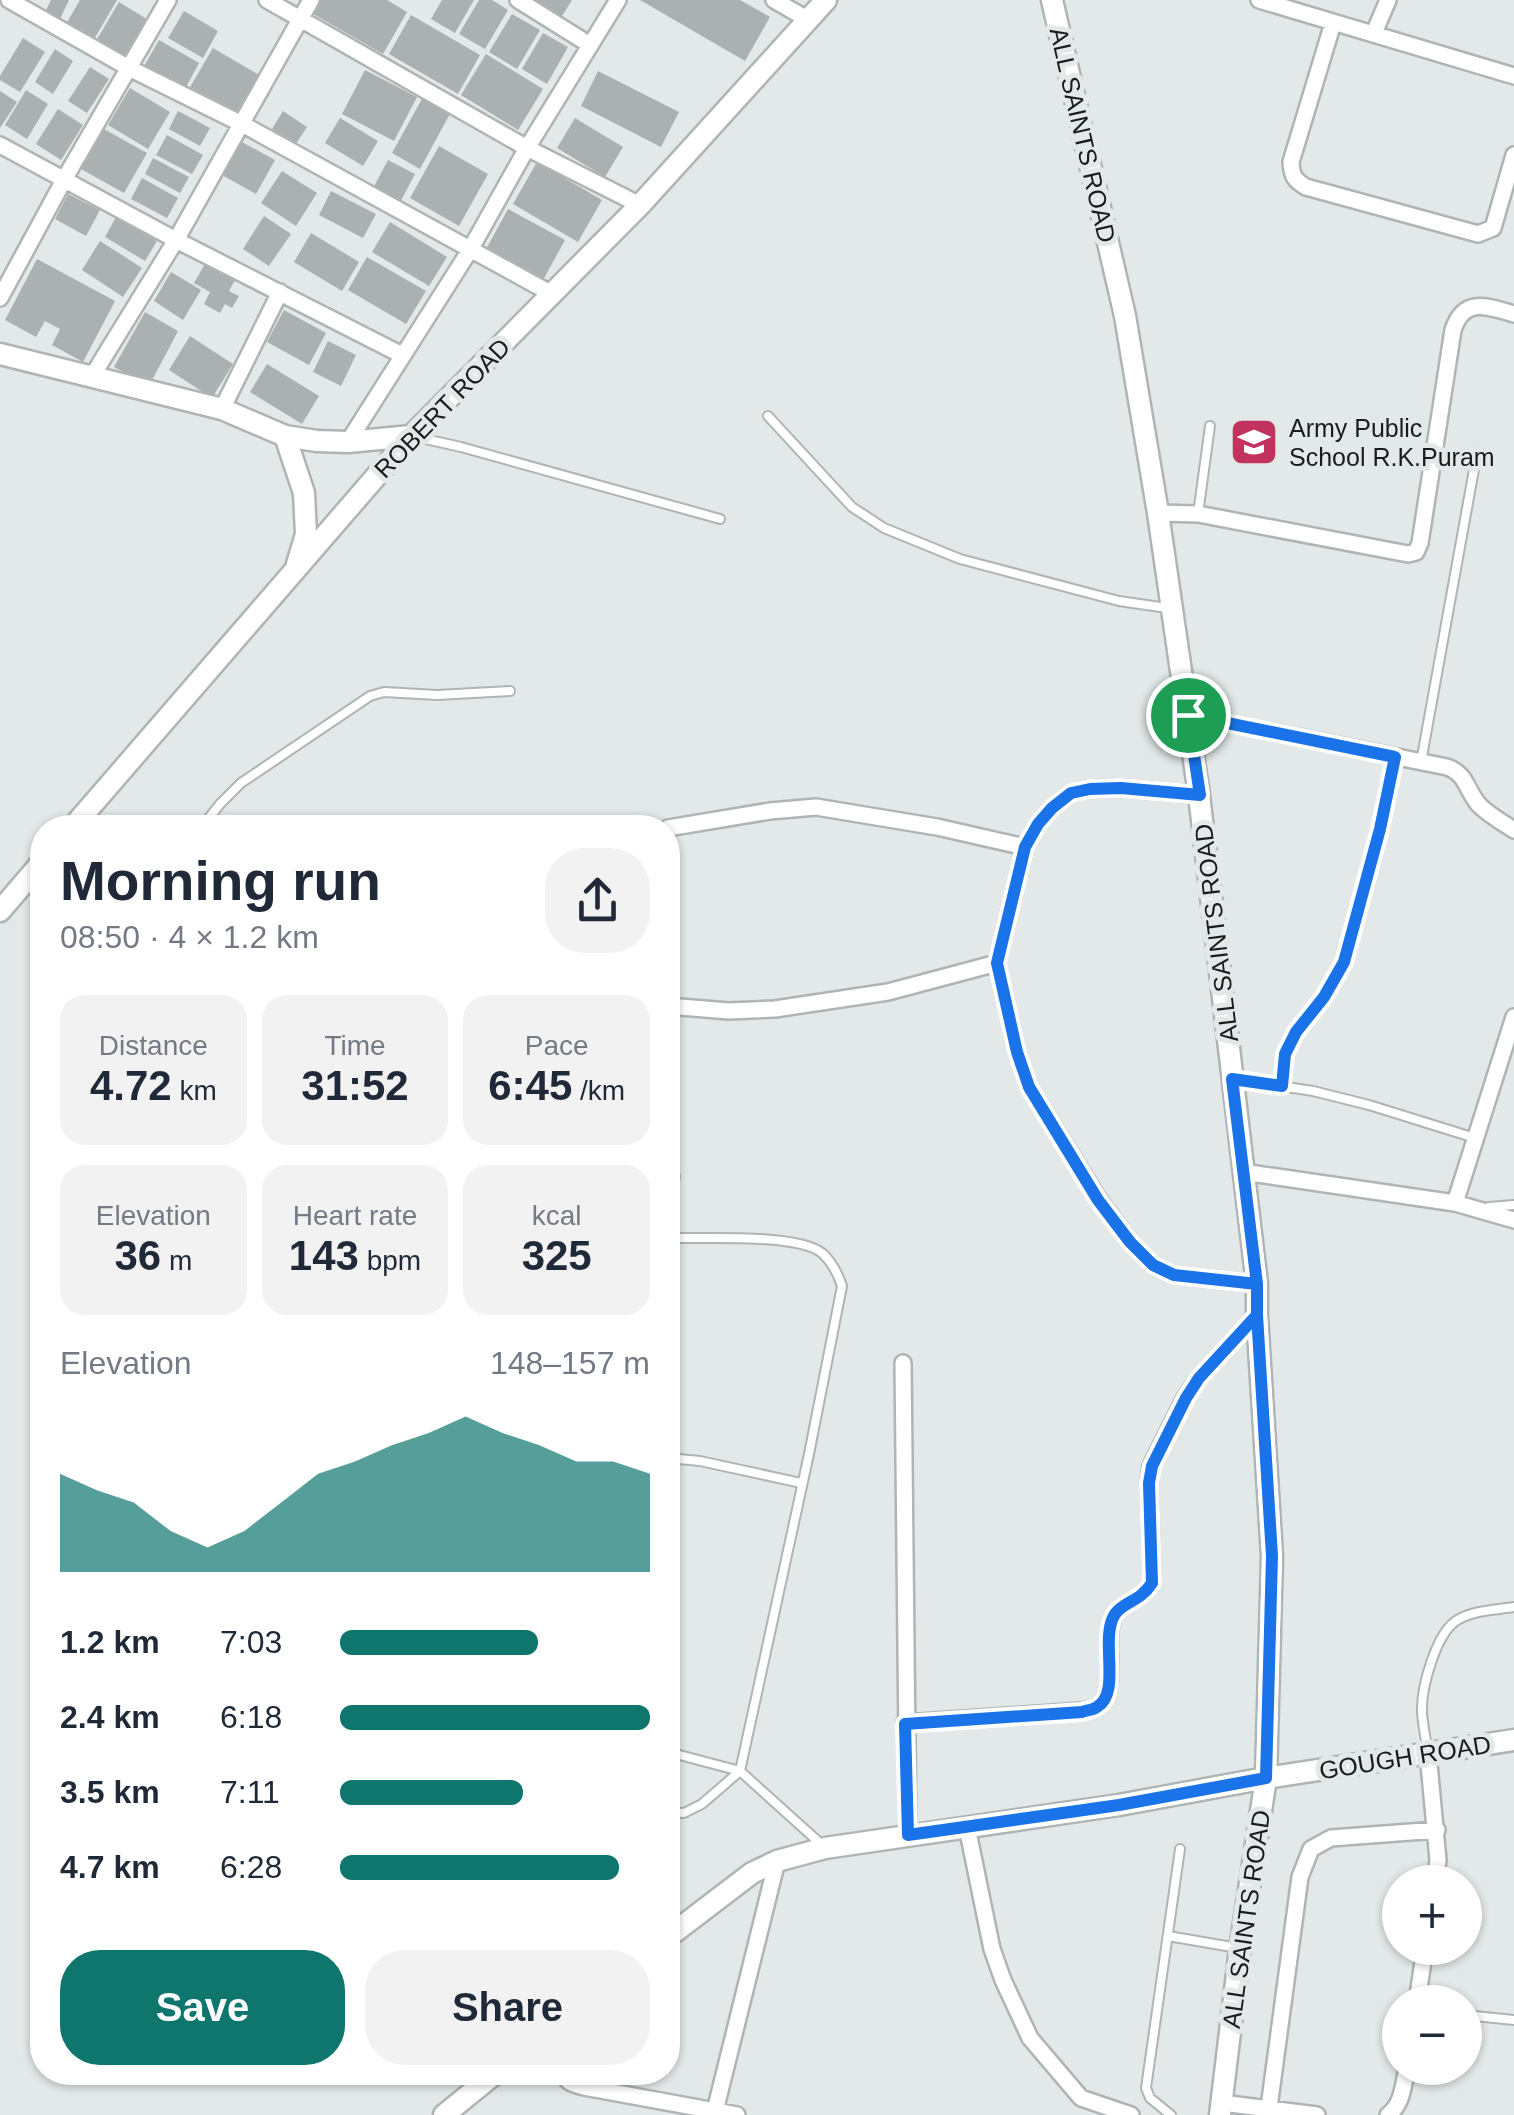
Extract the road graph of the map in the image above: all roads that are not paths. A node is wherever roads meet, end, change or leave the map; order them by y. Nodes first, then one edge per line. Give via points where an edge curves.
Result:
1 (9, 0) edge
2 (168, 0) edge
3 (267, 0) edge
4 (311, 0) edge
5 (518, 0) edge
6 (618, 0) edge
7 (774, 0) edge
8 (826, 0) edge
9 (1052, 0) edge
10 (1259, 0) edge
11 (1388, 0) edge
12 (807, 18) junction
13 (301, 20) junction
14 (1333, 23) junction
15 (1374, 33) junction
16 (590, 45) junction
17 (128, 68) junction
18 (1514, 76) edge
19 (242, 124) junction
20 (0, 145) edge
21 (527, 148) junction
22 (1514, 155) edge
23 (64, 178) junction
24 (640, 205) junction
25 (176, 240) junction
26 (470, 250) junction
27 (280, 292) junction
28 (552, 294) junction
29 (0, 298) edge
30 (1514, 314) edge
31 (0, 354) edge
32 (402, 355) junction
33 (91, 378) junction
34 (222, 409) junction
35 (768, 416) dead end
36 (1210, 426) dead end
37 (285, 436) junction
38 (411, 436) junction
39 (348, 442) junction
40 (1477, 453) dead end
41 (1158, 513) junction
42 (1198, 514) junction
43 (720, 519) dead end
44 (295, 572) junction
45 (1172, 608) junction
46 (510, 692) dead end
47 (1188, 715) junction
48 (1395, 757) junction
49 (1420, 762) junction
50 (1200, 795) junction
51 (83, 815) edge
52 (211, 815) edge
53 (680, 826) edge
54 (1514, 830) edge
55 (1025, 847) junction
56 (30, 876) edge
57 (0, 911) edge
58 (997, 963) junction
59 (680, 1007) edge
60 (1514, 1016) edge
61 (1232, 1079) junction
62 (1282, 1086) junction
63 (1475, 1138) junction
64 (1243, 1172) junction
65 (1454, 1203) junction
66 (1514, 1205) edge
67 (1478, 1208) junction
68 (1514, 1220) edge
69 (680, 1238) edge
70 (1257, 1284) junction
71 (1257, 1315) junction
72 (903, 1363) dead end
73 (680, 1459) edge
74 (801, 1483) junction
75 (1514, 1606) edge
76 (905, 1724) junction
77 (1514, 1740) edge
78 (1428, 1753) junction
79 (680, 1755) edge
80 (740, 1771) junction
81 (1266, 1778) junction
82 (680, 1813) edge
83 (968, 1827) junction
84 (1437, 1830) junction
85 (908, 1835) junction
86 (825, 1848) junction
87 (1180, 1849) dead end
88 (777, 1861) junction
89 (1437, 1865) edge
90 (680, 1928) edge
91 (1168, 1936) junction
92 (1240, 1949) junction
93 (1482, 2017) edge
94 (1514, 2020) edge
95 (481, 2085) edge
96 (579, 2085) edge
97 (1403, 2085) edge
98 (1221, 2109) edge
99 (1268, 2112) edge
100 (714, 2113) edge
101 (444, 2115) edge
102 (737, 2115) edge
103 (1131, 2115) edge
104 (1171, 2115) edge
105 (1317, 2115) edge
106 (1388, 2115) edge

1 - 17 street
2 - 17 street
3 - 13 street
4 - 13 street
5 - 16 street
6 - 16 street
7 - 12 street
8 - 12 street, ROBERT ROAD
9 - 41 street, ALL SAINTS ROAD via 1125,316
10 - 14 street
11 - 15 street
12 - 24 street, ROBERT ROAD
13 - 19 street
13 - 21 street
14 - 15 street
14 - 22 street via 1291,162 1298,182 1478,234 1493,228
15 - 18 street
16 - 21 street
17 - 19 street
17 - 23 street
19 - 25 street
19 - 26 street
20 - 23 street
21 - 24 street
21 - 26 street
23 - 25 street
23 - 29 street
24 - 28 street, ROBERT ROAD
25 - 27 street
25 - 33 street
26 - 28 street
26 - 32 street
27 - 32 street
27 - 34 street
28 - 38 street, ROBERT ROAD
30 - 42 street via 1473,306 1458,316 1416,552
31 - 33 street
32 - 39 street
33 - 34 street
34 - 37 street
35 - 45 lane via 852,507 884,528 960,559 1119,601
36 - 42 lane
37 - 39 street
37 - 44 street via 304,493 306,534
38 - 39 street
38 - 43 lane
38 - 44 street, ROBERT ROAD
40 - 49 lane
41 - 42 street
41 - 45 street, ALL SAINTS ROAD
44 - 51 street, ROBERT ROAD
45 - 47 street, ALL SAINTS ROAD
46 - 52 lane via 370,696 242,783
47 - 48 street
47 - 50 street, ALL SAINTS ROAD
48 - 49 street
48 - 62 lane via 1344,962 1285,1054
49 - 54 street via 1457,771 1478,804
50 - 55 street via 1121,788 1071,793 1038,824
50 - 61 street, ALL SAINTS ROAD
53 - 55 street via 816,807
55 - 58 street
56 - 57 street
58 - 59 street via 888,992 775,1009
58 - 70 street via 1029,1087 1130,1242 1174,1275
60 - 63 street
61 - 62 lane
61 - 64 street, ALL SAINTS ROAD
62 - 63 lane
63 - 65 street
64 - 65 street
64 - 70 street, ALL SAINTS ROAD
65 - 67 street
66 - 67 lane
67 - 68 street
69 - 74 lane via 788,1241 821,1253 838,1272 841,1296
70 - 71 street, ALL SAINTS ROAD
71 - 76 street via 1192,1388 1152,1466 1152,1583 1114,1616 1105,1699 1082,1712
71 - 81 street, ALL SAINTS ROAD via 1272,1556
72 - 76 street
73 - 74 lane
74 - 80 lane
75 - 78 lane via 1460,1618 1442,1638 1424,1684
76 - 85 street
77 - 78 street, GOUGH ROAD
78 - 81 street, GOUGH ROAD
78 - 84 street
79 - 80 lane
80 - 82 lane via 702,1804
80 - 86 lane
81 - 83 street, GOUGH ROAD
81 - 92 street, ALL SAINTS ROAD
83 - 85 street, GOUGH ROAD
83 - 103 street via 992,1950 1030,2038 1081,2098
84 - 89 street
84 - 99 street via 1331,1838 1311,1849 1300,1877
85 - 86 street, GOUGH ROAD
86 - 88 street, GOUGH ROAD
87 - 91 lane
88 - 90 street, GOUGH ROAD via 752,1872
88 - 100 street
91 - 92 lane
91 - 104 lane via 1146,2088
92 - 98 street, ALL SAINTS ROAD
93 - 94 lane
95 - 101 street
96 - 100 street
97 - 106 street
98 - 99 street
99 - 105 street
100 - 102 street

